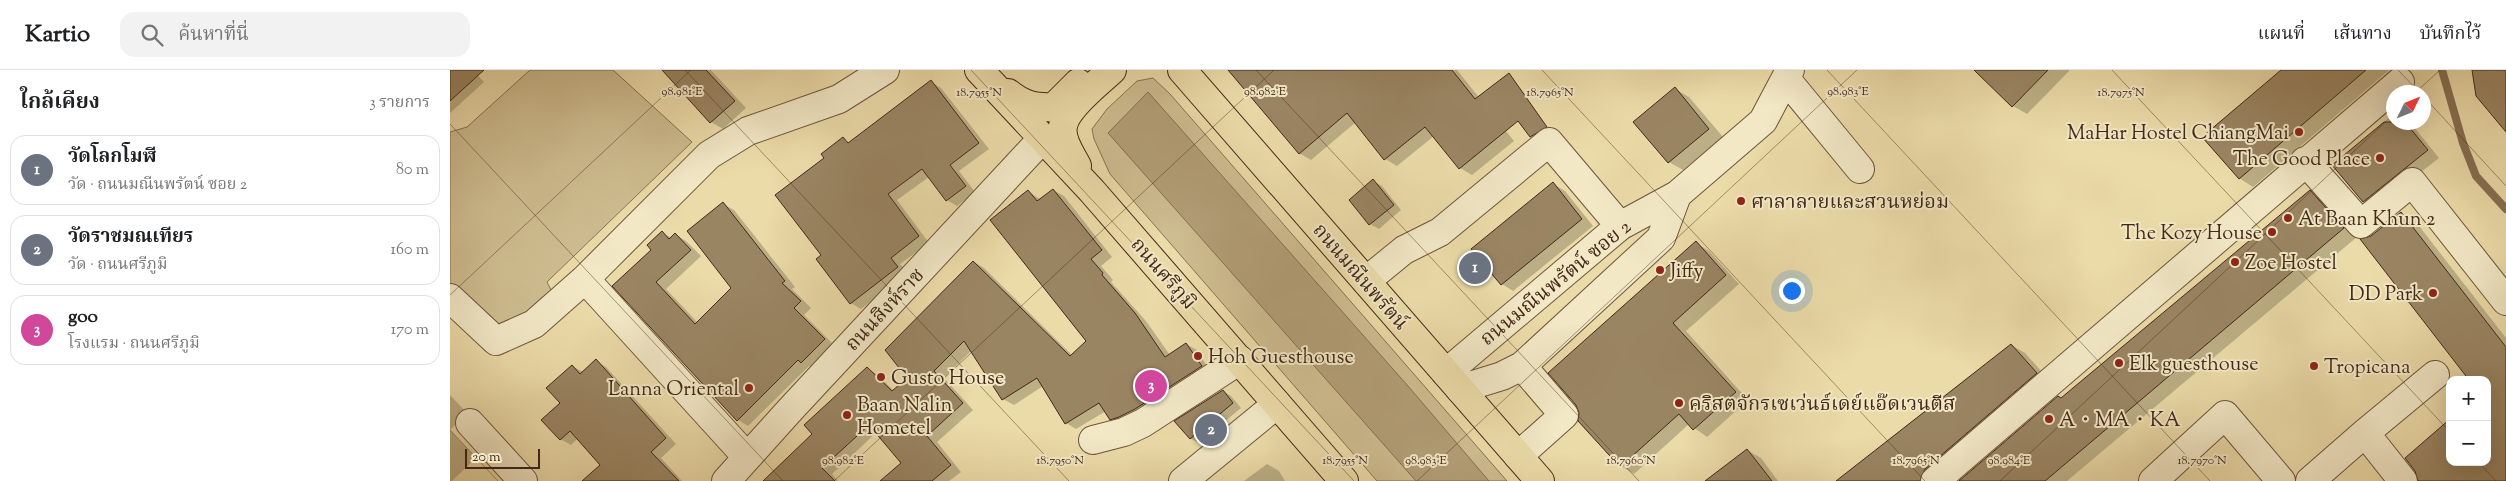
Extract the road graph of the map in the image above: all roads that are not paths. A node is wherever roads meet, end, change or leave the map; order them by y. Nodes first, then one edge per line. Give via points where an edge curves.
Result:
1 (885, 70) edge
2 (979, 70) edge
3 (1092, 70) edge
4 (1112, 70) edge
5 (1184, 72) edge
6 (1788, 75) edge
7 (2400, 82) dead end
8 (1061, 110) junction
9 (1043, 138) junction
10 (2305, 162) junction
11 (1860, 169) dead end
12 (1092, 191) junction
13 (1677, 195) junction
14 (1620, 226) junction
15 (585, 279) junction
16 (1366, 281) junction
17 (450, 298) edge
18 (2506, 301) edge
19 (1240, 360) junction
20 (1522, 366) junction
21 (2435, 375) dead end
22 (1453, 381) junction
23 (1277, 404) junction
24 (470, 424) dead end
25 (2365, 433) junction
26 (1093, 440) dead end
27 (1518, 456) junction
28 (747, 458) junction
29 (523, 481) edge
30 (726, 481) edge
31 (1183, 481) edge
32 (1344, 481) edge
33 (1540, 481) edge
34 (1935, 481) edge
35 (2153, 481) edge
36 (2281, 481) edge
37 (2310, 481) edge
38 (2403, 481) edge

1 - 15 street via 839,99 748,131 710,155
2 - 8 main road via 1020,102 1034,108
2 - 9 main road, ถนนศรีภูมิ
3 - 8 main road
4 - 8 main road
5 - 16 main road, ถนนมณีนพรัตน์
6 - 11 street
6 - 13 street, ถนนมณีนพรัตน์ ซอย 2 via 1764,121
7 - 10 street
8 - 12 main road via 1065,144
9 - 12 main road, ถนนศรีภูมิ
9 - 28 street, ถนนสิงห์ราช
10 - 18 street via 2361,224 2412,182
10 - 34 street
12 - 19 main road, ถนนศรีภูมิ
13 - 14 street, ถนนมณีนพรัตน์ ซอย 2
13 - 20 street via 1661,238
14 - 16 street via 1549,142 1440,232 1404,250
14 - 22 street, ถนนมณีนพรัตน์ ซอย 2
15 - 17 street via 534,324 496,340
15 - 28 street
16 - 22 main road, ถนนมณีนพรัตน์
19 - 23 main road, ถนนศรีภูมิ
19 - 26 street via 1143,423
20 - 22 street via 1502,376
20 - 27 street via 1564,414
21 - 25 street
22 - 27 main road, ถนนมณีนพรัตน์
23 - 31 street
23 - 32 main road, ถนนศรีภูมิ
24 - 29 street
25 - 37 street
25 - 38 street
27 - 33 main road, ถนนมณีนพรัตน์
28 - 30 street, ถนนสิงห์ราช
35 - 36 street via 2225,415

